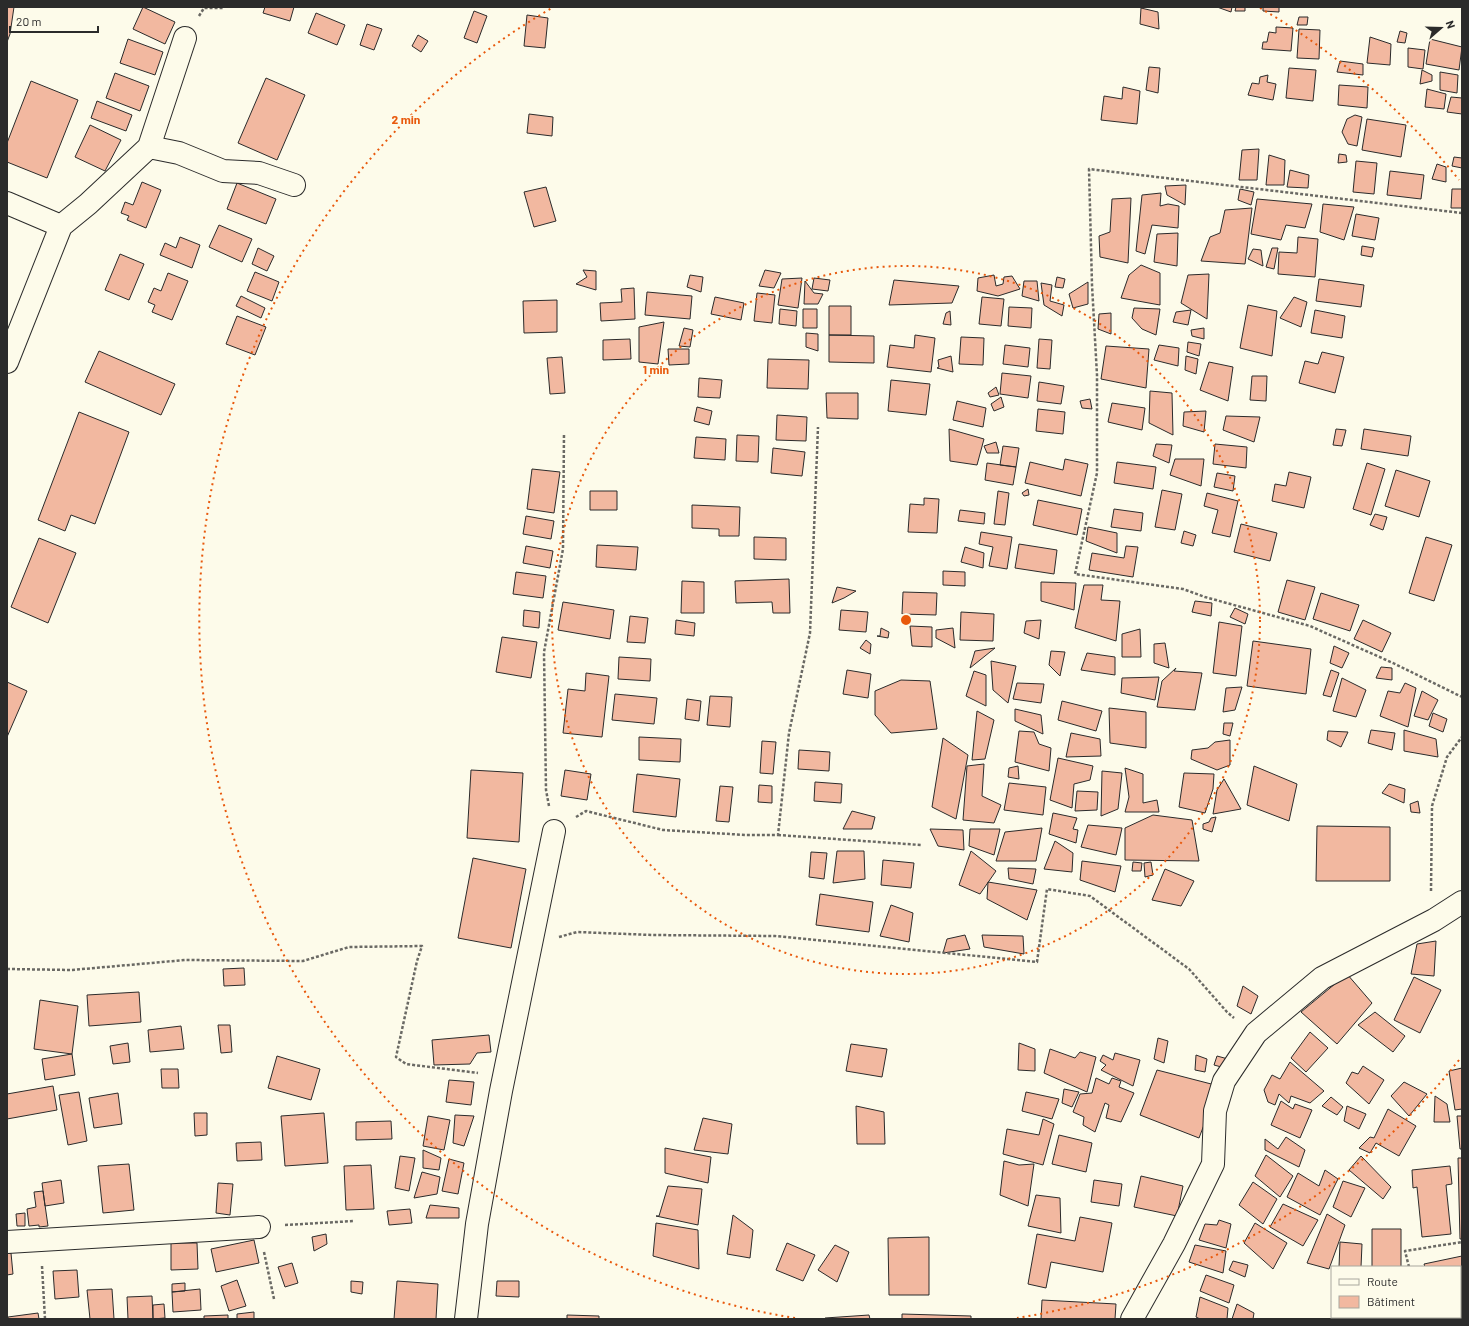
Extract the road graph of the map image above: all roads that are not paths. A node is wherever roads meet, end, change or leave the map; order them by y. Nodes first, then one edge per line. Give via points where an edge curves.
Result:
1 (185, 38) dead end
2 (149, 147) junction
3 (294, 185) dead end
4 (7, 203) edge
5 (61, 226) junction
6 (7, 362) edge
7 (554, 831) road end
8 (1462, 902) edge
9 (259, 1227) road end
10 (7, 1242) edge
11 (466, 1319) edge
12 (1132, 1319) edge

1 - 2 street
2 - 3 street via 179,153 223,171 259,173
2 - 5 street
4 - 5 street
5 - 6 street
7 - 11 street via 477,1224
8 - 12 street via 1434,920 1322,978 1256,1033 1224,1081 1215,1111 1213,1164 1174,1244
9 - 10 street

